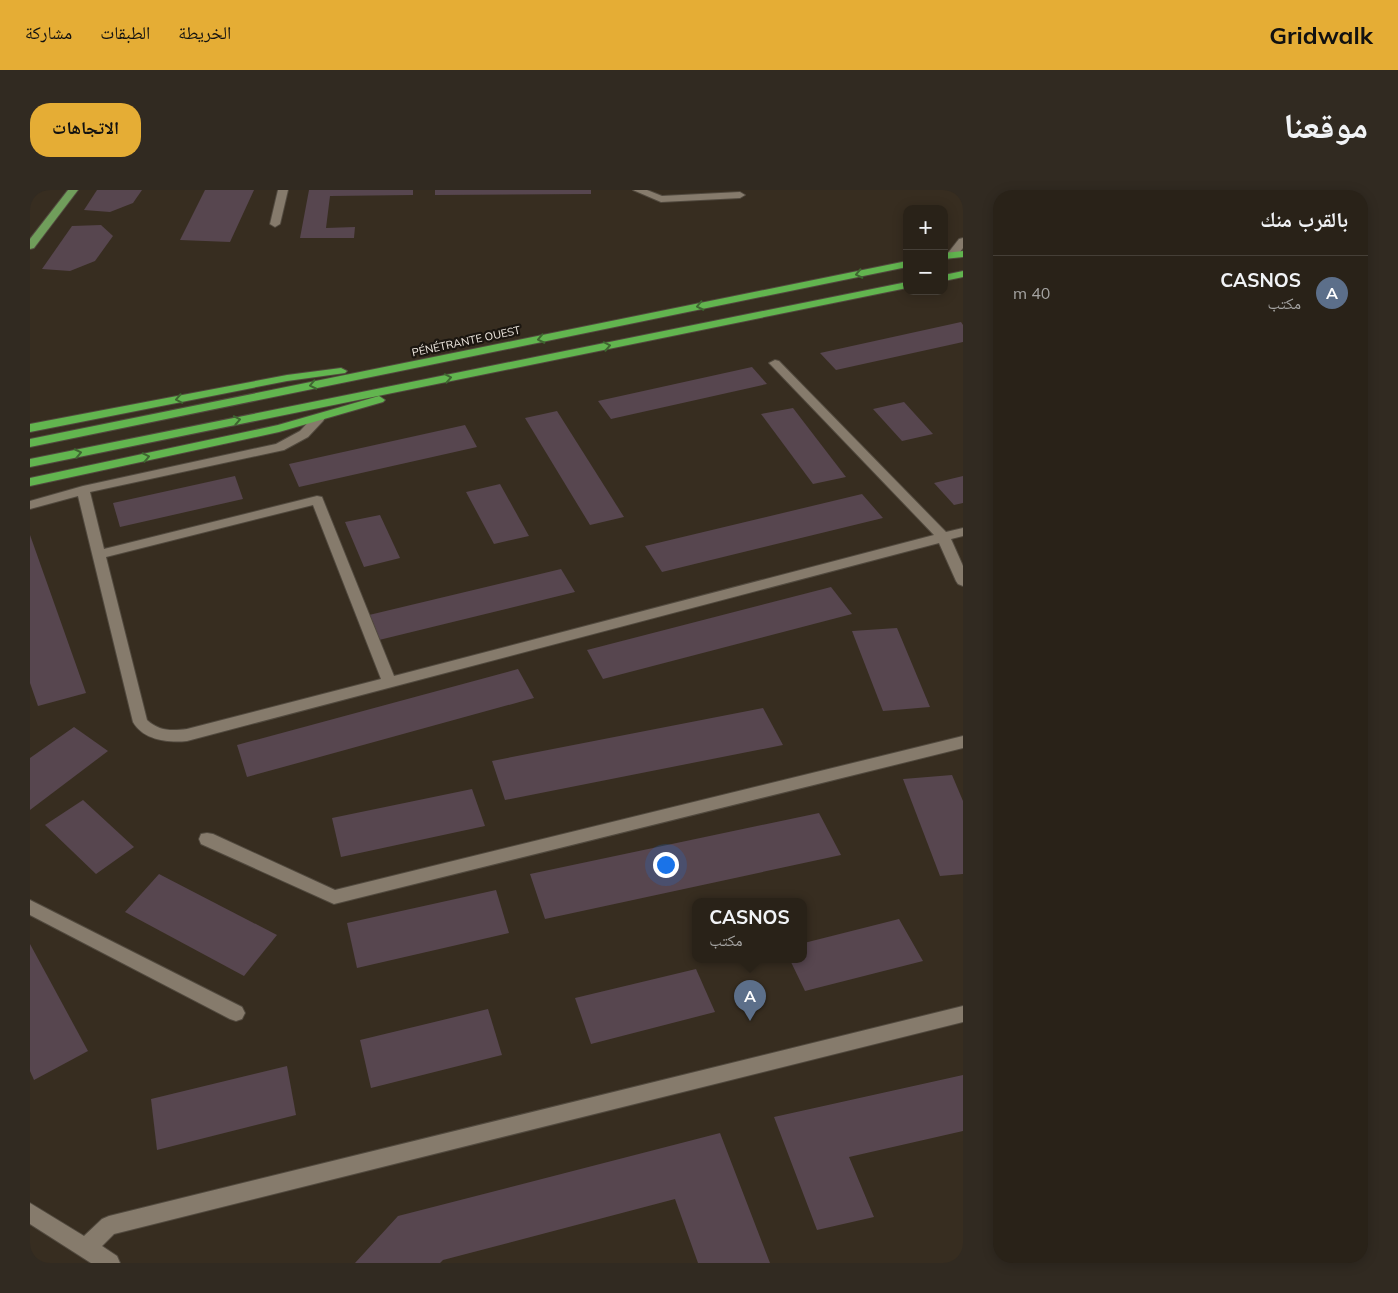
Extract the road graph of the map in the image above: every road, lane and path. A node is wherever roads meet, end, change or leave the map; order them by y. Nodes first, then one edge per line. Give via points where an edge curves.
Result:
1 (73, 190) edge
2 (283, 190) edge
3 (638, 190) edge
4 (740, 195) dead end
5 (274, 224) dead end
6 (963, 241) edge
7 (30, 246) edge
8 (963, 254) edge
9 (948, 256) edge
10 (903, 265) edge
11 (963, 274) edge
12 (948, 277) edge
13 (903, 286) edge
14 (775, 363) dead end
15 (400, 368) junction
16 (424, 383) junction
17 (319, 418) junction
18 (30, 428) edge
19 (30, 443) edge
20 (30, 463) edge
21 (30, 482) edge
22 (83, 490) junction
23 (30, 505) edge
24 (963, 532) edge
25 (943, 537) junction
26 (98, 555) junction
27 (963, 581) edge
28 (389, 682) junction
29 (963, 742) edge
30 (207, 839) dead end
31 (30, 907) edge
32 (236, 1012) dead end
33 (963, 1014) edge
34 (30, 1213) edge
35 (86, 1248) junction
36 (110, 1263) edge

1 - 7 main road
2 - 5 street
3 - 4 street via 661,199
6 - 9 street
8 - 9 highway
10 -> 15 highway, PÉNÉTRANTE OUEST
11 - 12 highway
16 -> 13 highway
14 - 25 street
15 -> 18 highway via 347,370 287,378
15 -> 19 highway, PÉNÉTRANTE OUEST
16 - 17 highway
20 -> 16 highway
21 -> 17 highway
17 - 22 street via 304,434 280,446
22 - 23 street
22 - 26 street
24 - 25 street
25 - 27 street
25 - 28 street
26 - 28 street via 317,500
26 - 28 street via 140,722 151,732 168,736 187,735
29 - 30 street via 334,897
31 - 32 street
33 - 35 street via 109,1226
34 - 35 street
35 - 36 street

